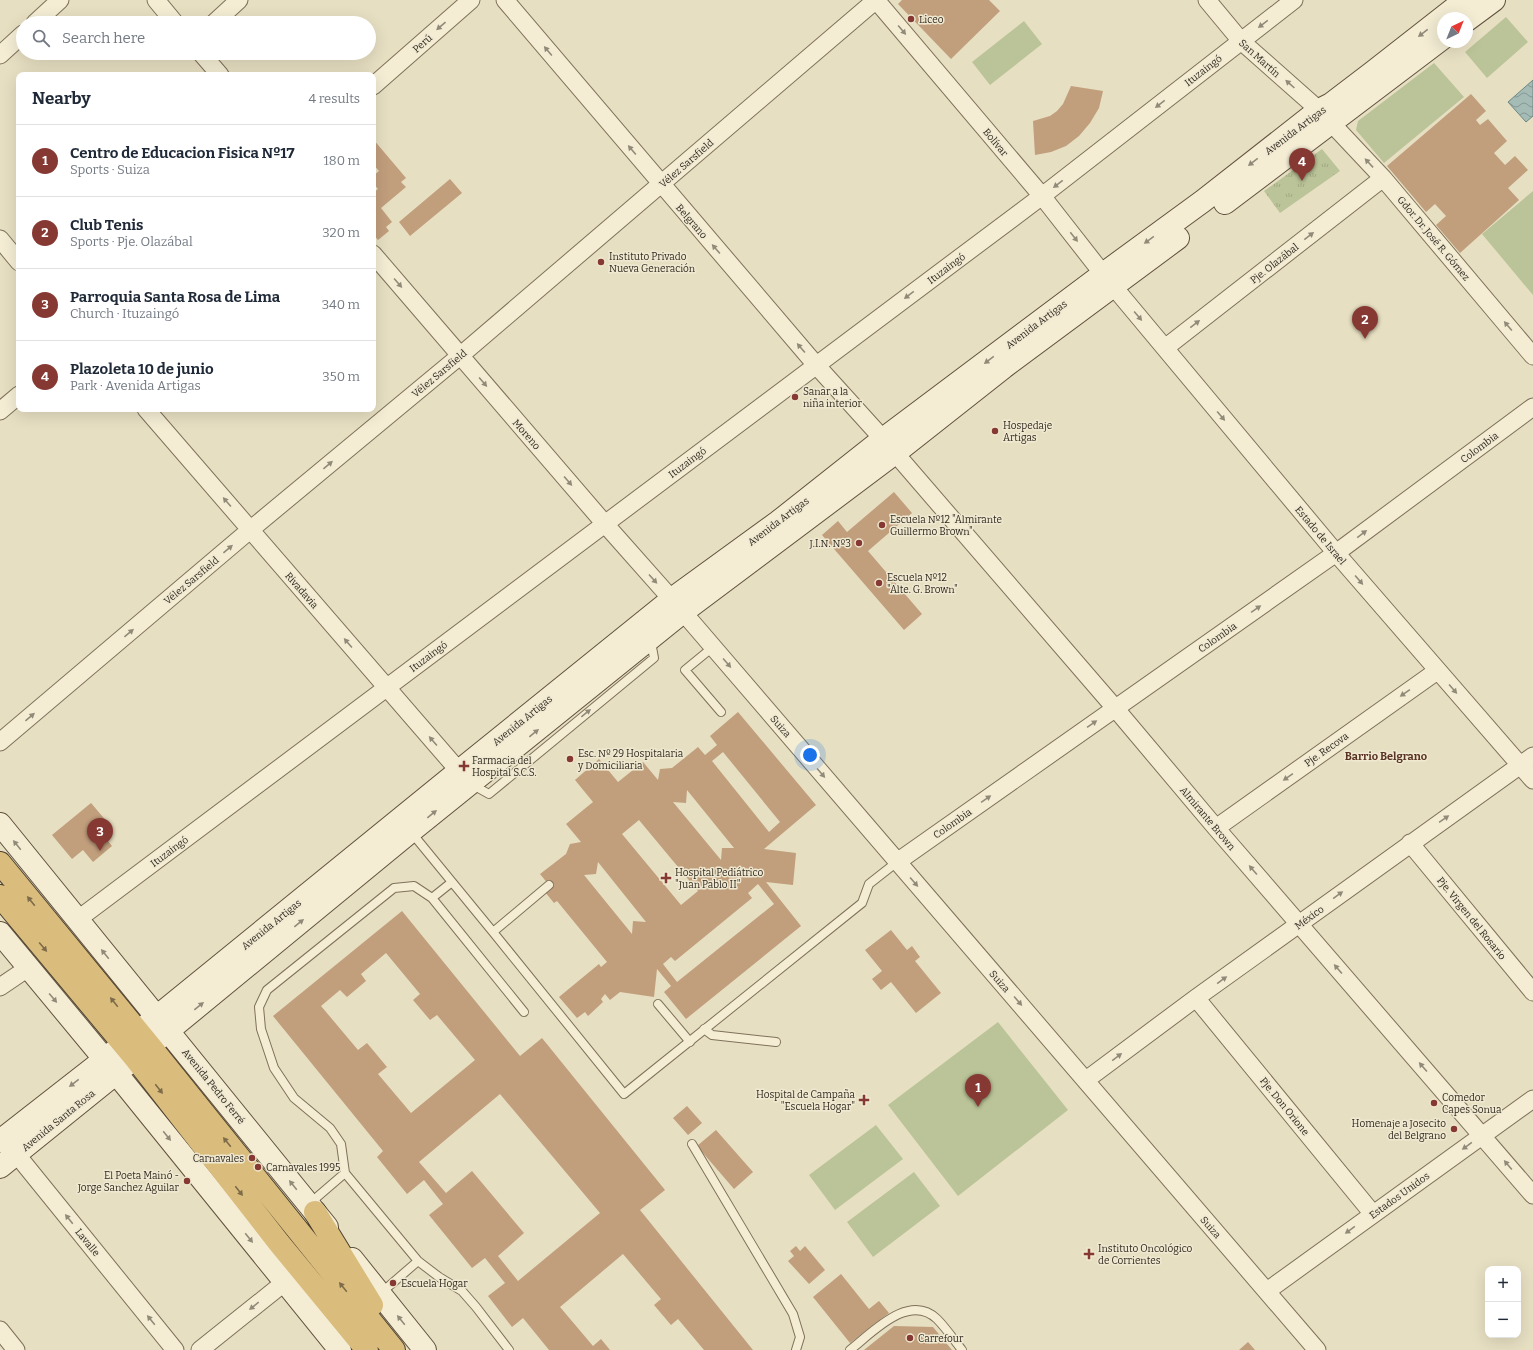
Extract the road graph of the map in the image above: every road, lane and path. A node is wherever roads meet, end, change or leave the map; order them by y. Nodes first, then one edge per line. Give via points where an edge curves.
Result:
1 (60, 0) edge
2 (156, 0) edge
3 (239, 0) edge
4 (471, 0) edge
5 (505, 0) edge
6 (876, 0) edge
7 (1207, 0) edge
8 (1294, 0) edge
9 (1465, 0) edge
10 (1494, 0) edge
11 (43, 16) edge
12 (169, 16) edge
13 (222, 16) edge
14 (1473, 16) edge
15 (16, 40) edge
16 (1241, 41) junction
17 (1437, 42) edge
18 (0, 55) edge
19 (207, 60) edge
20 (217, 72) edge
21 (376, 83) edge
22 (1325, 117) junction
23 (1383, 178) junction
24 (661, 184) junction
25 (1042, 196) junction
26 (0, 239) edge
27 (376, 257) edge
28 (16, 258) edge
29 (1108, 280) junction
30 (1165, 348) junction
31 (461, 355) junction
32 (1533, 356) edge
33 (816, 365) junction
34 (16, 398) edge
35 (1533, 407) edge
36 (0, 411) edge
37 (149, 412) edge
38 (889, 446) junction
39 (605, 524) junction
40 (250, 530) junction
41 (1336, 553) junction
42 (678, 606) junction
43 (712, 647) junction
44 (1437, 671) junction
45 (386, 687) junction
46 (1115, 708) junction
47 (721, 712) dead end
48 (0, 742) edge
49 (1527, 760) edge
50 (465, 777) junction
51 (1533, 780) edge
52 (0, 824) edge
53 (1216, 828) junction
54 (410, 832) junction
55 (1410, 843) junction
56 (897, 862) junction
57 (0, 863) edge
58 (452, 882) junction
59 (549, 885) dead end
60 (0, 896) edge
61 (432, 898) junction
62 (77, 920) junction
63 (1299, 924) junction
64 (493, 932) junction
65 (0, 933) edge
66 (28, 968) junction
67 (0, 987) edge
68 (1533, 992) edge
69 (1196, 998) junction
70 (658, 1004) dead end
71 (524, 1012) dead end
72 (162, 1024) junction
73 (704, 1029) junction
74 (690, 1042) junction
75 (776, 1042) dead end
76 (137, 1045) junction
77 (111, 1066) junction
78 (1086, 1080) junction
79 (1533, 1099) edge
80 (1482, 1135) junction
81 (692, 1144) dead end
82 (4, 1147) edge
83 (346, 1172) junction
84 (1533, 1195) edge
85 (312, 1208) junction
86 (1373, 1214) junction
87 (279, 1243) junction
88 (418, 1261) junction
89 (285, 1282) junction
90 (1266, 1292) junction
91 (380, 1294) junction
92 (0, 1330) edge
93 (16, 1350) edge
94 (175, 1350) edge
95 (200, 1350) edge
96 (340, 1350) edge
97 (353, 1350) edge
98 (367, 1350) edge
99 (394, 1350) edge
100 (400, 1350) edge
101 (425, 1350) edge
102 (509, 1350) edge
103 (796, 1350) edge
104 (850, 1350) edge
105 (962, 1350) edge
106 (1317, 1350) edge

1 - 11 street
2 - 12 street
3 - 13 street
4 -> 21 street, Perú
24 -> 5 street, Belgrano
6 - 24 street, Vélez Sarsfield
6 -> 25 street, Bolívar
7 - 16 street, San Martín
8 -> 16 street, Ituzaingó
9 -> 22 main road, Avenida Artigas via 1331,104
10 - 14 main road
15 - 18 street
22 -> 16 street, San Martín
16 -> 25 street, Ituzaingó
17 - 22 main road, Avenida Artigas
19 - 20 street
23 -> 22 street, Gdor. Dr. José R. Gómez
22 - 29 main road, Avenida Artigas via 1203,202
30 -> 23 street, Pje. Olazábal
32 -> 23 street, Gdor. Dr. José R. Gómez
24 - 31 street, Vélez Sarsfield
33 -> 24 street, Belgrano
25 -> 29 street, Bolívar
25 -> 33 street, Ituzaingó
26 - 28 street
27 -> 31 street, Moreno
29 -> 30 street, Estado de Israel
29 - 38 main road, Avenida Artigas
30 -> 41 street, Estado de Israel
31 -> 39 street, Moreno
40 -> 31 street, Vélez Sarsfield
33 - 38 street, Belgrano
33 - 39 street, Ituzaingó
34 - 36 street
41 -> 35 street, Colombia
40 -> 37 street, Rivadavia
38 - 42 main road, Avenida Artigas via 778,522
38 - 46 street, Almirante Brown
39 -> 42 street, Moreno
39 - 45 street, Ituzaingó
45 -> 40 street, Rivadavia
48 -> 40 street, Vélez Sarsfield
41 -> 44 street, Estado de Israel
46 -> 41 street, Colombia
42 - 43 street, Suiza
42 - 50 main road, Avenida Artigas
50 -> 42 main road, Avenida Artigas via 650,639
43 - 47 lane via 685,670
43 -> 56 street, Suiza
44 -> 49 street, Estado de Israel
44 -> 53 street, Pje. Recova
50 -> 45 street, Rivadavia
45 - 62 street, Ituzaingó
46 - 53 street, Almirante Brown
56 -> 46 street, Colombia
49 - 51 street, Estado de Israel
55 -> 49 street, México
54 -> 50 main road, Avenida Artigas
50 - 72 main road, Avenida Artigas
62 -> 52 main road, Avenida Pedro Ferré
63 -> 53 street, Almirante Brown
54 - 58 lane
72 -> 54 main road, Avenida Artigas
63 -> 55 street, México
55 - 68 street, Pje. Virgen del Rosario
56 - 73 lane via 869,884 862,903
56 -> 78 street, Suiza
76 -> 57 highway
58 - 61 lane
58 - 64 lane
59 - 64 lane
60 -> 76 highway
61 - 71 lane
61 - 83 lane via 414,886 394,888 267,990 259,1007 261,1029 274,1068 294,1098 330,1128 341,1144
72 -> 62 main road, Avenida Pedro Ferré
69 -> 63 street, México
80 -> 63 street, Almirante Brown
64 - 74 lane via 624,1094
65 - 66 main road
66 - 67 street
66 -> 77 main road
78 -> 69 street, México
69 - 86 street, Pje. Don Orione
70 - 74 lane
72 - 76 main road, Avenida Artigas
85 -> 72 main road, Avenida Pedro Ferré
73 - 74 lane
73 - 75 lane via 712,1035
76 - 77 main road, Avenida Artigas
76 -> 87 highway
99 -> 76 highway
77 - 82 main road, Avenida Santa Rosa
77 -> 89 main road
78 - 90 street, Suiza
79 - 80 street, Estados Unidos
84 -> 80 street, Almirante Brown
80 -> 86 street, Estados Unidos
81 - 103 lane via 793,1314 800,1337
94 -> 82 street, Lavalle
83 - 85 lane
83 - 88 lane
85 - 91 main road, Avenida Pedro Ferré
85 - 100 highway
86 -> 90 street, Estados Unidos
87 - 97 highway
87 - 98 highway
88 - 91 lane
88 - 102 lane via 462,1291
89 -> 95 street
89 - 96 main road
90 - 106 street, Suiza
101 -> 91 main road, Avenida Pedro Ferré
92 - 93 street
104 - 105 lane via 892,1316 908,1310 923,1311 936,1318

